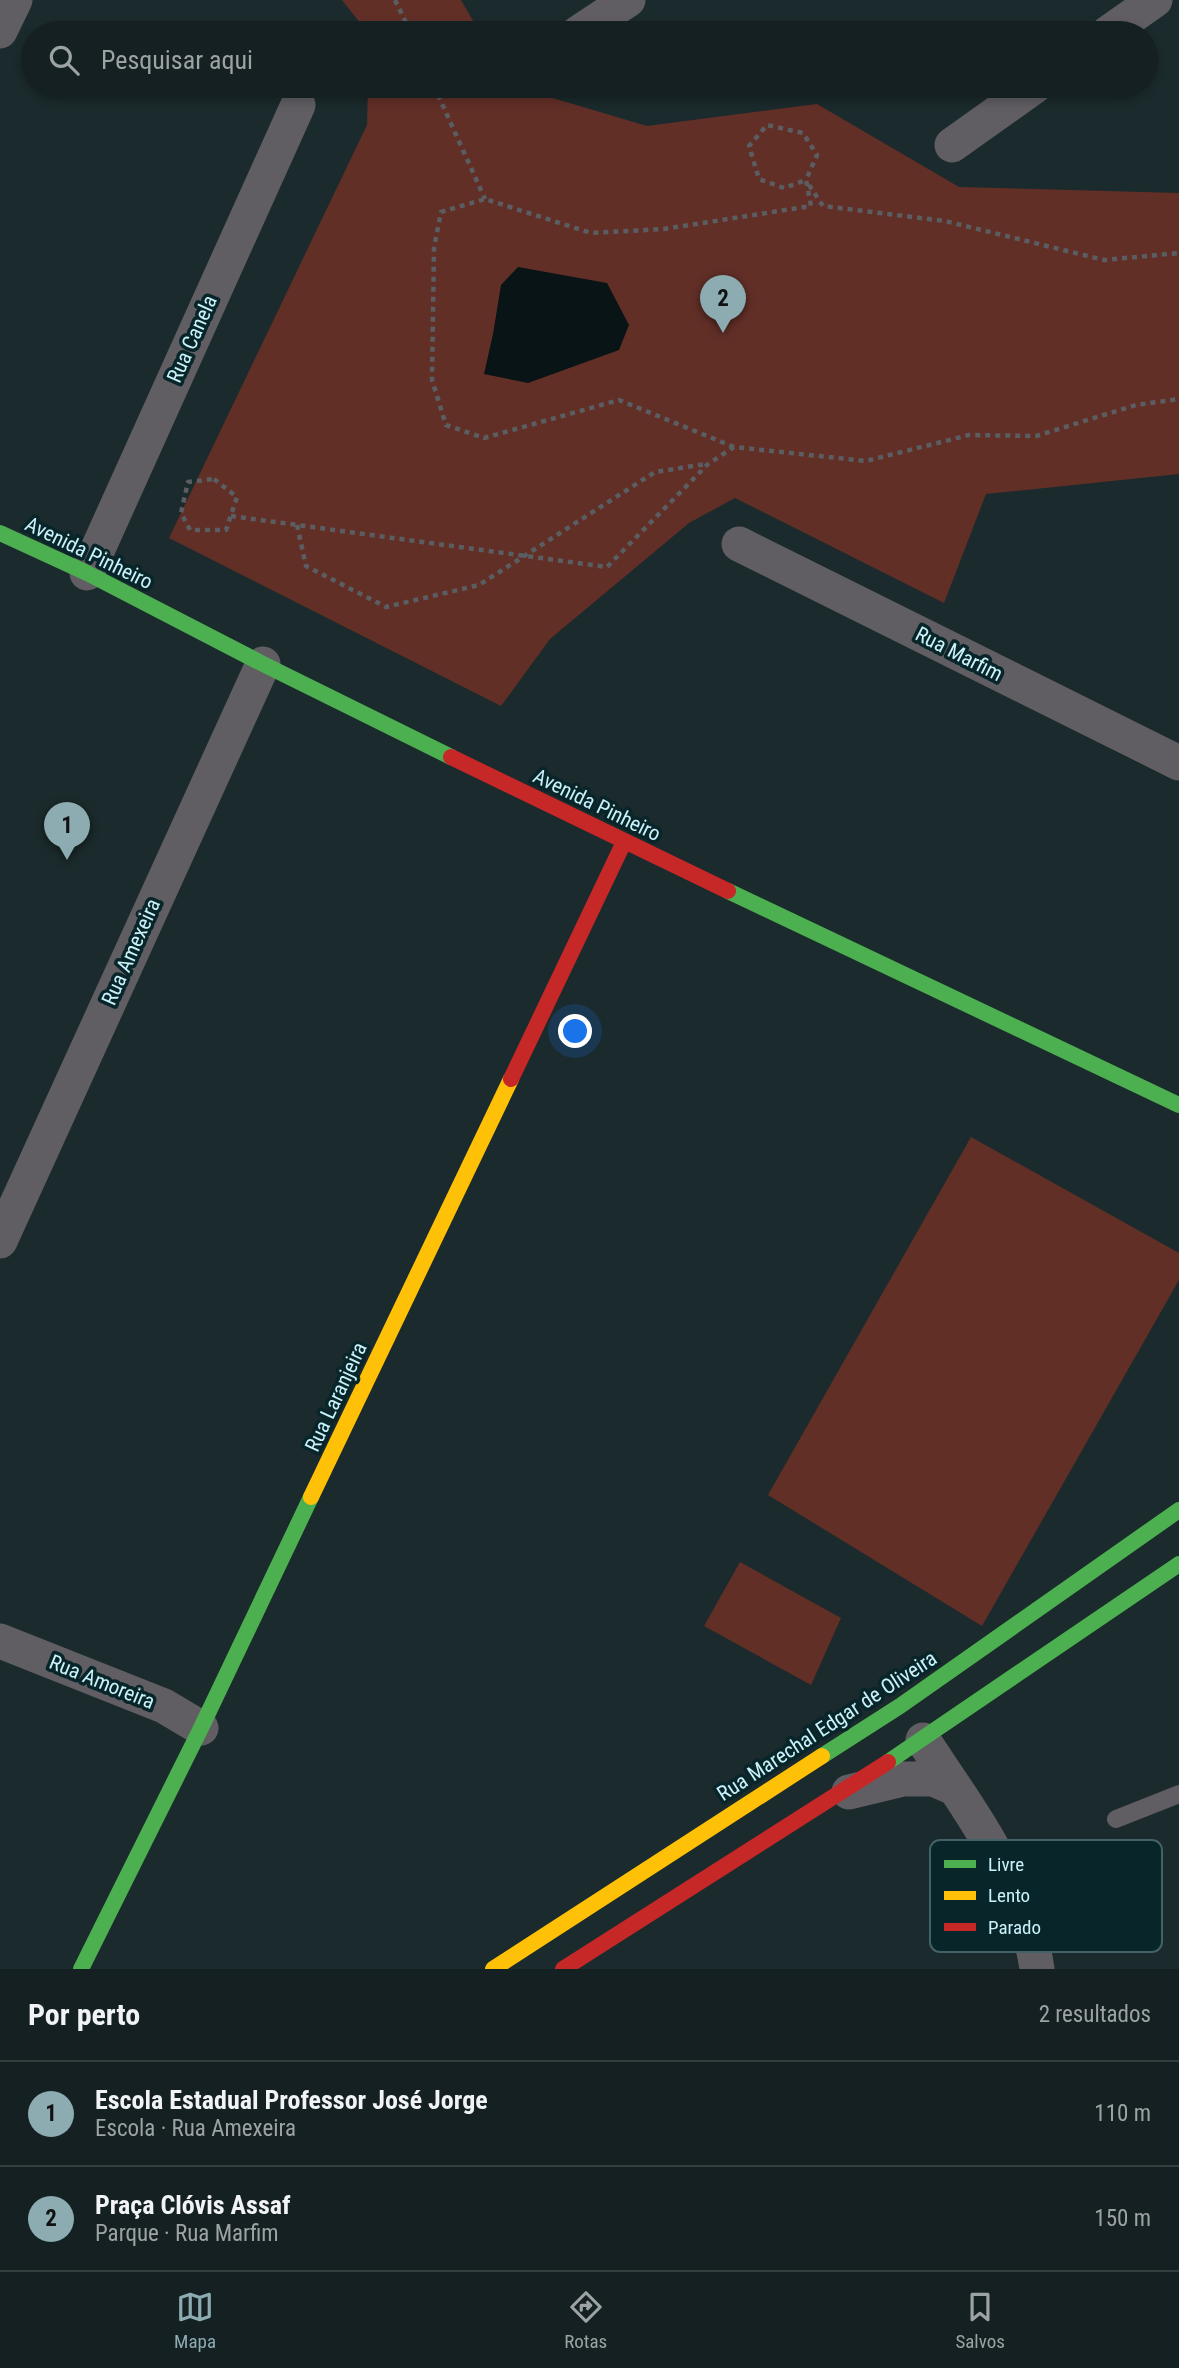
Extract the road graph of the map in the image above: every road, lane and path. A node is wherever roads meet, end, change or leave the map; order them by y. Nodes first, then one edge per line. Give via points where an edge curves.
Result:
1 (15, 0) edge
2 (395, 0) edge
3 (628, 0) edge
4 (1155, 0) edge
5 (405, 21) edge
6 (596, 21) edge
7 (1125, 21) edge
8 (0, 31) edge
9 (439, 98) edge
10 (1017, 98) edge
11 (298, 106) dead end
12 (952, 145) dead end
13 (806, 180) junction
14 (485, 199) junction
15 (1179, 253) edge
16 (1179, 399) edge
17 (733, 447) junction
18 (708, 464) junction
19 (231, 516) junction
20 (297, 525) junction
21 (0, 533) edge
22 (739, 544) dead end
23 (523, 557) junction
24 (87, 573) junction
25 (263, 664) junction
26 (1179, 763) edge
27 (624, 842) junction
28 (1179, 1105) edge
29 (0, 1241) edge
30 (1179, 1510) edge
31 (1179, 1564) edge
32 (0, 1642) edge
33 (201, 1728) junction
34 (923, 1740) junction
35 (954, 1788) junction
36 (1179, 1794) edge
37 (837, 1795) junction
38 (1116, 1819) dead end
39 (990, 1840) edge
40 (81, 1969) edge
41 (493, 1969) edge
42 (563, 1969) edge

1 - 8 street
2 - 5 path
3 - 6 street
4 - 7 street
9 - 14 path
10 - 12 street
11 - 24 street, Rua Canela
13 - 13 path via 817,155 803,133 767,125 749,146 759,179 784,188
13 - 14 path via 811,205 664,229 592,233
13 - 15 path via 823,206 945,221 1104,260
14 - 17 path via 442,212 434,248 432,380 446,425 484,438 619,400
16 - 17 path via 1136,405 1036,436 969,435 866,460
17 - 18 path
18 - 23 path via 655,472
18 - 23 path via 607,567
19 - 19 path via 237,497 214,479 188,482 181,513 190,530 226,530
19 - 20 path
20 - 23 path
20 - 23 path via 306,566 386,607 479,584
21 - 24 street, Avenida Pinheiro
22 - 26 street, Rua Marfim
24 - 25 street, Avenida Pinheiro
25 - 27 street, Avenida Pinheiro
25 - 29 street, Rua Amexeira
27 - 28 street, Avenida Pinheiro
27 - 33 street, Rua Laranjeira
30 - 41 street, Rua Marechal Edgar de Oliveira via 900,1706
31 - 34 street
32 - 33 street, Rua Amoreira via 164,1706
33 - 40 street, Rua Laranjeira
34 - 35 street
34 - 37 street
35 - 37 street via 933,1779 903,1779
35 - 39 street
36 - 38 lane
37 - 42 street

